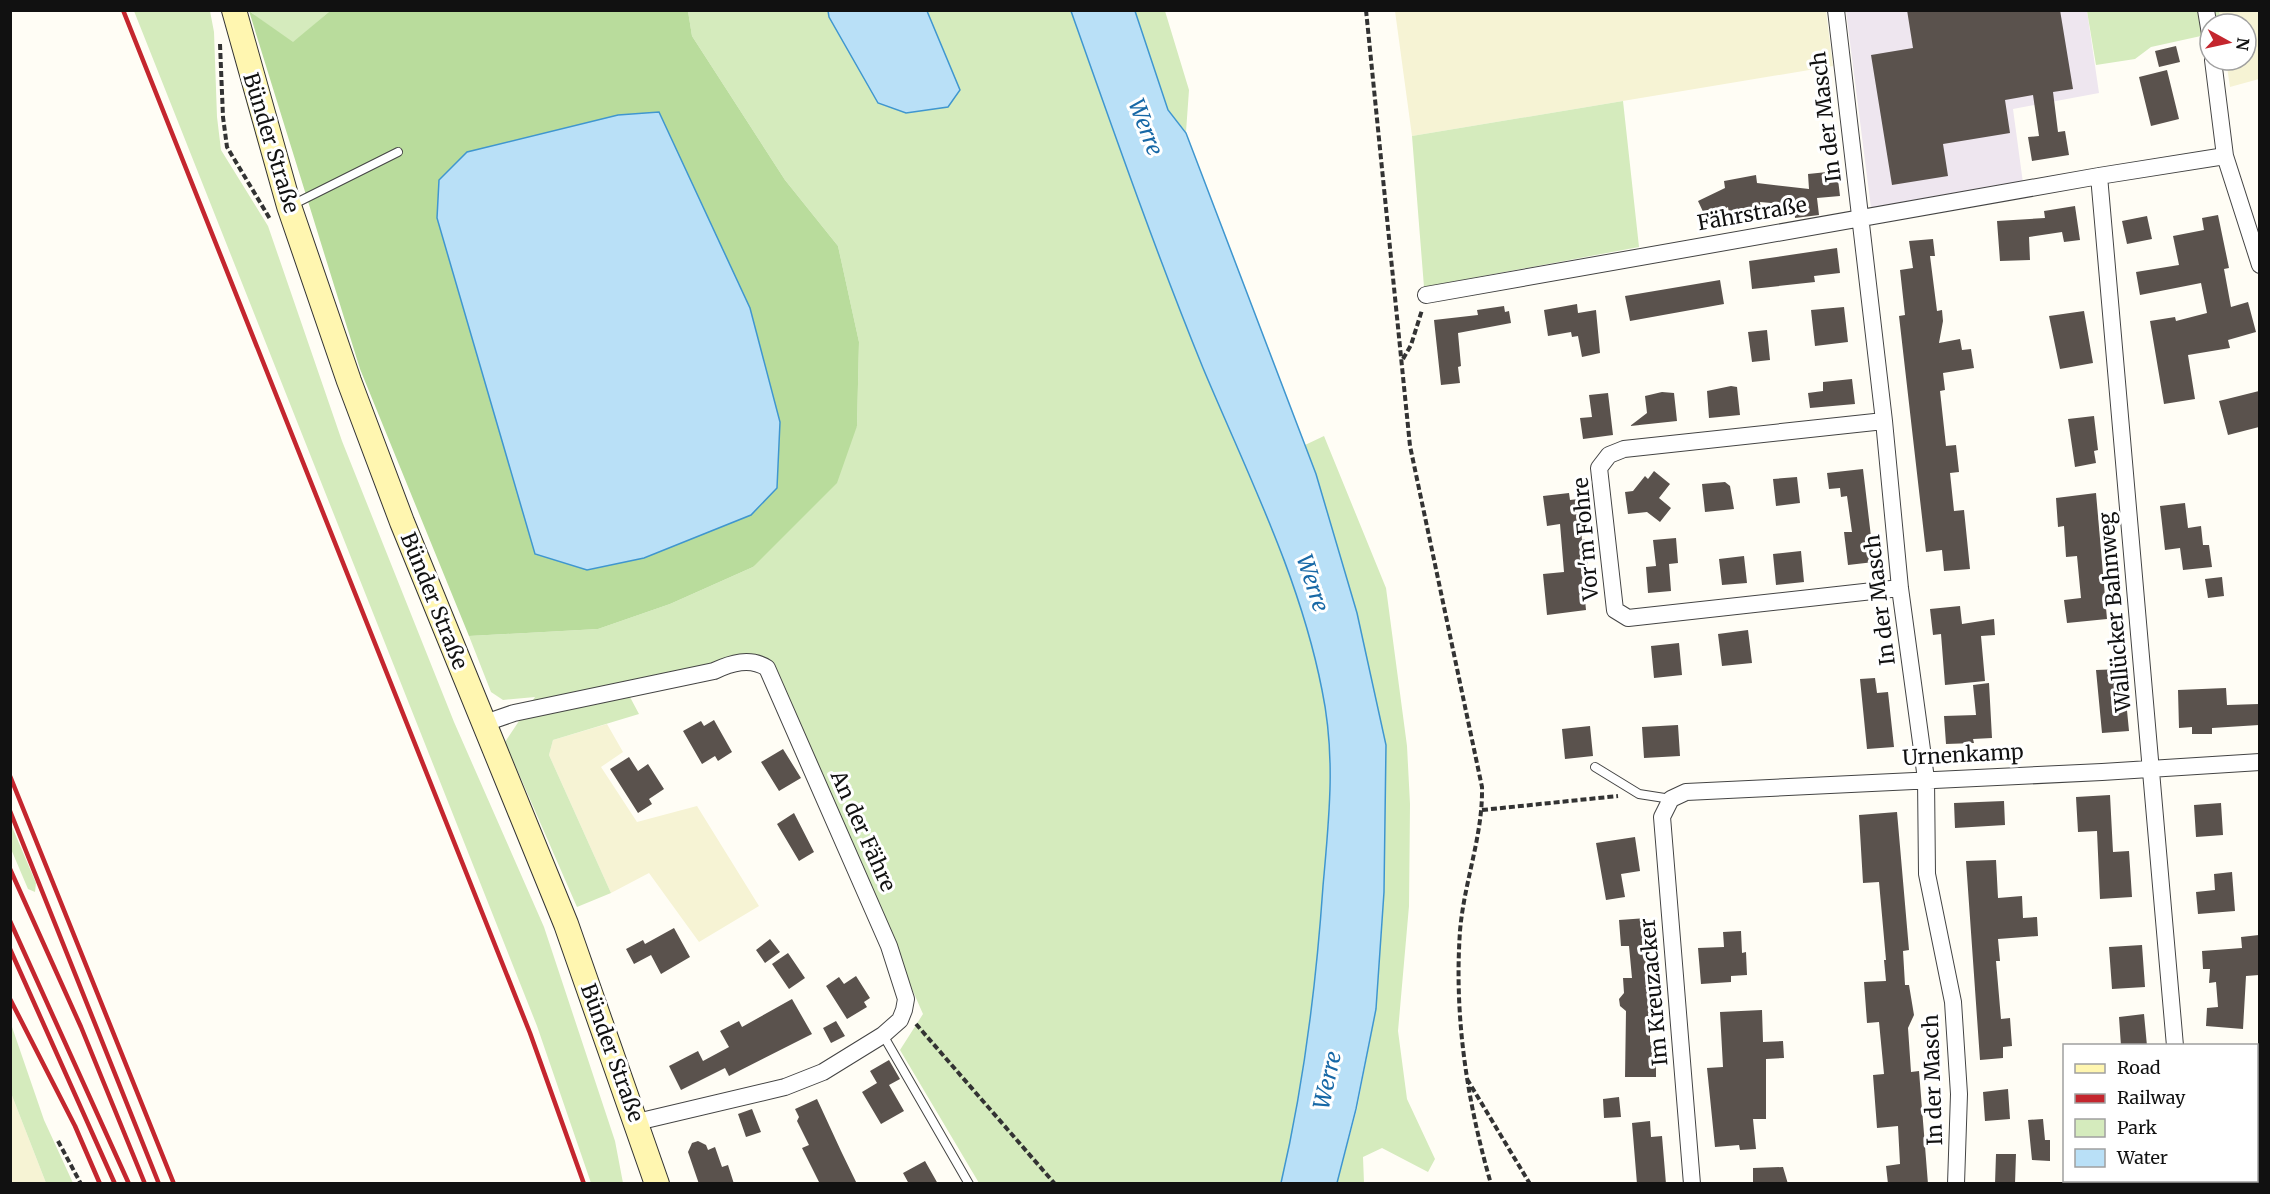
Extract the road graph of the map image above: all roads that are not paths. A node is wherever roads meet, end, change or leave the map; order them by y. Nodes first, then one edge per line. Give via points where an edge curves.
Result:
1 (234, 10) edge
2 (1836, 10) edge
3 (2214, 72) edge
4 (398, 152) dead end
5 (2225, 156) junction
6 (2099, 176) junction
7 (289, 206) junction
8 (1861, 217) junction
9 (2254, 234) edge
10 (2259, 265) edge
11 (1426, 295) road end
12 (1884, 421) junction
13 (1900, 588) junction
14 (485, 723) junction
15 (2259, 762) edge
16 (1595, 767) dead end
17 (2150, 770) junction
18 (1926, 778) junction
19 (1671, 800) junction
20 (883, 1035) junction
21 (2175, 1044) edge
22 (636, 1122) junction
23 (657, 1184) edge
24 (969, 1184) edge
25 (1692, 1184) edge
26 (1956, 1184) edge

1 - 7 main road, Bünder Straße
2 - 8 street, In der Masch
3 - 5 street
4 - 7 lane
5 - 6 street, Fährstraße
5 - 9 street
6 - 8 street, Fährstraße
6 - 17 street, Wallücker Bahnweg
7 - 14 main road, Bünder Straße via 398,511
8 - 11 street, Fährstraße
8 - 12 street, In der Masch
9 - 10 street
12 - 13 street, In der Masch
12 - 13 street, Vor'm Fohre via 1624,449 1610,455 1599,468 1615,610 1628,618
13 - 18 street, In der Masch
14 - 20 street, An der Fähre via 514,712 714,671 730,664 747,662 767,668 889,945 906,999 900,1020
14 - 22 main road, Bünder Straße via 566,924
15 - 17 street, Urnenkamp
16 - 19 lane via 1639,794
17 - 18 street, Urnenkamp
17 - 21 street, Wallücker Bahnweg
18 - 19 street, Urnenkamp via 1686,792
18 - 26 street, In der Masch via 1928,874 1953,1002 1959,1094
19 - 25 street, Im Kreuzacker via 1662,817
20 - 22 street via 823,1072 785,1087
20 - 24 lane
22 - 23 main road, Bünder Straße

